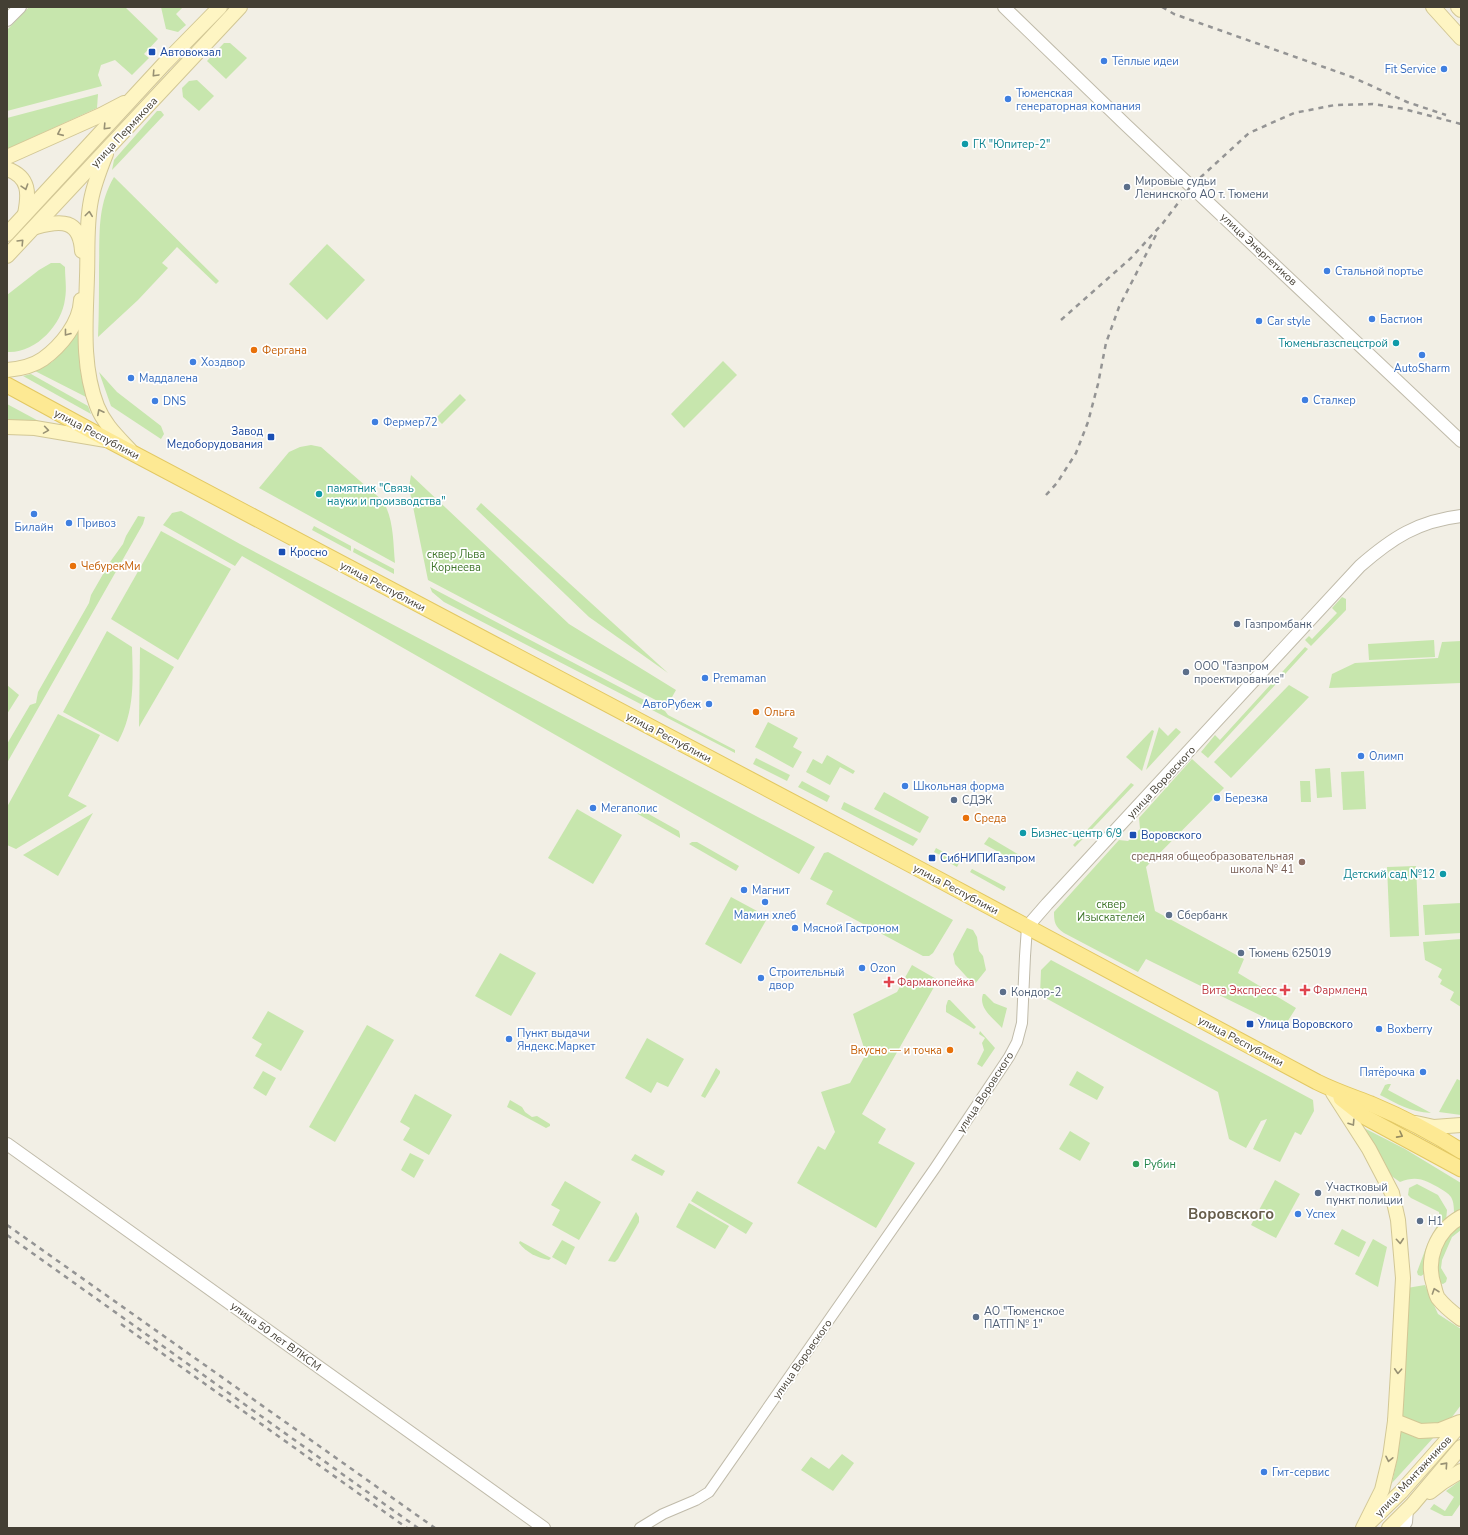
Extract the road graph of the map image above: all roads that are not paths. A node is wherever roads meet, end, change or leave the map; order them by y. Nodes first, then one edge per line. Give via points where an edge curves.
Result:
1 (20, 7) edge
2 (220, 7) edge
3 (240, 7) edge
4 (1004, 7) edge
5 (1433, 7) edge
6 (1458, 7) edge
7 (1461, 10) edge
8 (7, 20) edge
9 (1461, 38) edge
10 (133, 98) junction
11 (108, 147) junction
12 (7, 157) edge
13 (7, 169) edge
14 (25, 214) junction
15 (36, 227) junction
16 (7, 234) edge
17 (7, 256) edge
18 (7, 370) edge
19 (7, 386) edge
20 (7, 427) edge
21 (108, 440) junction
22 (1461, 441) edge
23 (133, 453) junction
24 (1461, 516) edge
25 (1027, 927) junction
26 (1331, 1089) junction
27 (1409, 1122) junction
28 (1461, 1125) edge
29 (7, 1144) edge
30 (1461, 1151) edge
31 (1461, 1169) edge
32 (1461, 1217) edge
33 (1461, 1319) edge
34 (1394, 1421) junction
35 (1461, 1423) edge
36 (1461, 1447) edge
37 (1461, 1471) edge
38 (1409, 1507) junction
39 (544, 1528) edge
40 (640, 1528) edge
41 (1363, 1528) edge
42 (1389, 1528) edge
43 (1402, 1528) edge

1 - 8 street
2 -> 10 main road, улица Пермякова
3 - 11 main road, улица Пермякова
4 - 22 street, улица Энергетиков
5 - 9 main road
6 - 7 main road
10 -> 12 main road
10 -> 14 main road, улица Пермякова
11 - 15 main road, улица Пермякова
23 -> 11 main road via 109,428 97,406 89,375 86,347 88,225 96,180
13 -> 14 main road via 17,173 26,186 28,200
14 - 16 main road, улица Пермякова
17 -> 15 main road, улица Пермякова
15 -> 18 main road via 52,222 70,225 76,230 82,249 81,307 72,328 42,359 24,367
19 - 21 main road, улица Республики
20 -> 21 main road via 35,428
21 - 23 main road, улица Республики
23 - 25 main road, улица Республики
24 - 25 street, улица Воровского via 1424,524 1400,535 1360,566
25 - 26 main road, улица Республики
25 - 40 street, улица Воровского via 1022,1023 1017,1042 1009,1057 931,1175 709,1492
26 - 27 main road, улица Республики via 1372,1104
26 -> 31 main road, улица Республики via 1366,1117
26 -> 34 main road via 1386,1180 1392,1192 1398,1220 1403,1278
27 - 28 main road via 1434,1127
27 - 30 main road, улица Республики
29 - 39 street, улица 50 лет ВЛКСМ
33 -> 32 main road via 1437,1297 1430,1276 1432,1252 1439,1237 1451,1223
34 - 35 main road via 1420,1431 1440,1430
34 -> 41 main road via 1390,1457 1382,1490
35 - 41 main road, улица Монтажников via 1401,1492
38 -> 36 main road, улица Монтажников
37 - 38 main road
38 - 42 main road, улица Монтажников
38 - 43 street

